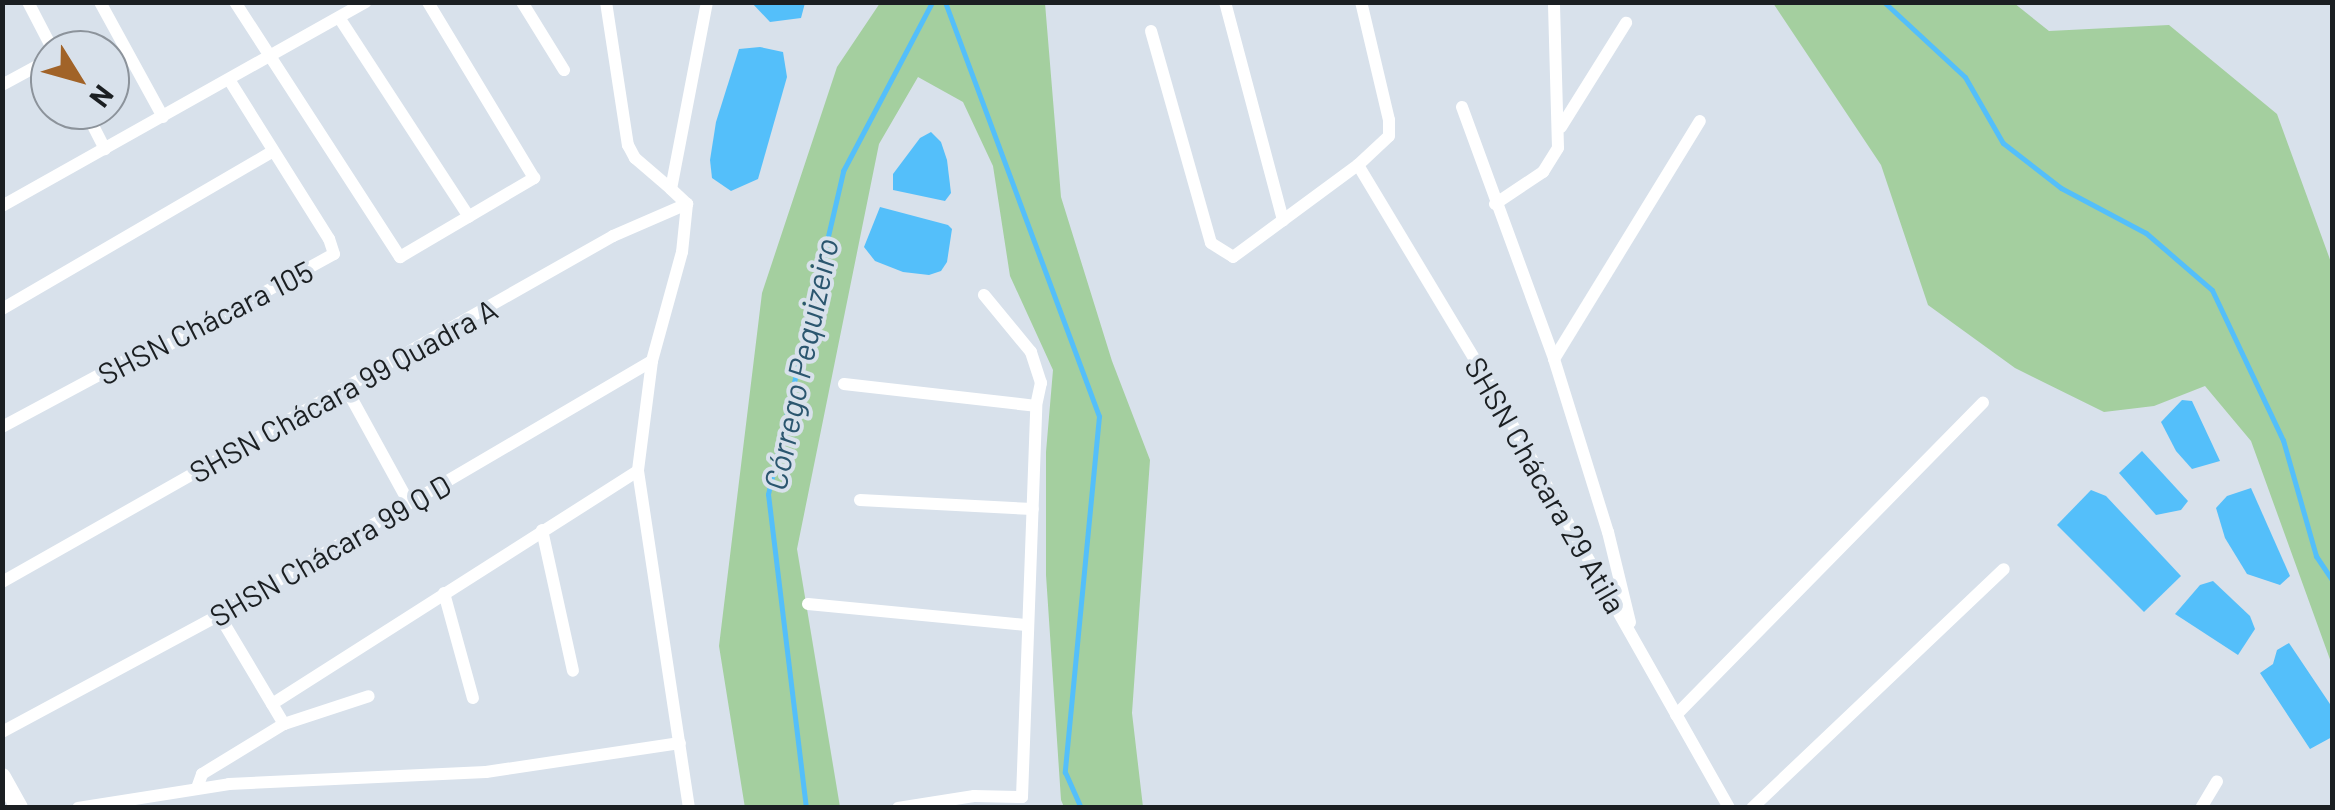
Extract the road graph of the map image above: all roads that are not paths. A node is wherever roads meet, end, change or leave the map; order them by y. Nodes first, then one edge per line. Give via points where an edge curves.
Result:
1 (28, 2) edge
2 (100, 2) edge
3 (235, 2) edge
4 (428, 2) edge
5 (522, 2) edge
6 (606, 2) edge
7 (707, 2) edge
8 (1225, 2) edge
9 (1361, 2) edge
10 (1554, 2) edge
11 (356, 5) edge
12 (340, 19) junction
13 (1626, 23) dead end
14 (43, 30) edge
15 (1151, 31) dead end
16 (268, 59) junction
17 (30, 70) edge
18 (564, 70) dead end
19 (230, 81) junction
20 (2, 85) edge
21 (1462, 107) dead end
22 (164, 117) junction
23 (1700, 120) dead end
24 (1560, 128) junction
25 (95, 130) edge
26 (105, 149) junction
27 (272, 152) junction
28 (1358, 165) junction
29 (672, 188) junction
30 (688, 204) junction
31 (1495, 204) junction
32 (2, 206) edge
33 (468, 217) junction
34 (1283, 220) junction
35 (984, 294) dead end
36 (2, 309) edge
37 (1554, 359) junction
38 (652, 361) junction
39 (844, 384) dead end
40 (347, 390) junction
41 (1983, 403) dead end
42 (1036, 406) junction
43 (2, 427) edge
44 (638, 471) junction
45 (860, 500) dead end
46 (410, 503) junction
47 (1032, 508) junction
48 (542, 530) junction
49 (2004, 569) dead end
50 (2, 582) edge
51 (444, 593) junction
52 (808, 604) dead end
53 (219, 615) junction
54 (1028, 625) junction
55 (1634, 640) junction
56 (573, 671) dead end
57 (370, 696) dead end
58 (473, 698) dead end
59 (272, 704) junction
60 (1676, 715) junction
61 (284, 724) junction
62 (2, 732) edge
63 (680, 743) junction
64 (2, 776) edge
65 (2217, 781) dead end
66 (197, 788) junction
67 (974, 802) edge
68 (19, 808) edge
69 (78, 808) edge
70 (690, 808) edge
71 (898, 808) edge
72 (1729, 808) edge
73 (1752, 808) edge
74 (2201, 808) edge

1 - 14 street
2 - 22 street
3 - 16 street
4 - 33 street via 534,178
5 - 18 street
6 - 29 street via 628,145
7 - 29 street
8 - 34 street
9 - 28 street via 1389,136
10 - 24 street
11 - 12 street
12 - 16 street
12 - 33 street
13 - 24 street
15 - 34 street via 1211,243 1224,255 1240,255
16 - 19 street
16 - 33 street via 400,257
17 - 20 street
19 - 22 street
19 - 27 street, SHSN Chácara 105
21 - 31 street
22 - 26 street
23 - 37 street
24 - 31 street via 1553,162
25 - 26 street
26 - 32 street
27 - 36 street
27 - 43 street, SHSN Chácara 105 via 329,239 331,257
28 - 34 street
28 - 55 street, SHSN Chácara 29 Atila
29 - 30 street
30 - 38 street
30 - 40 street, SHSN Chácara 99 Quadra A via 630,227
31 - 37 street
35 - 42 street via 1040,371
37 - 55 street
38 - 44 street
38 - 46 street, SHSN Chácara 99 Q D
39 - 42 street
40 - 46 street
40 - 50 street, SHSN Chácara 99 Quadra A
41 - 60 street
42 - 47 street
44 - 48 street
44 - 63 street
45 - 47 street
46 - 53 street, SHSN Chácara 99 Q D
47 - 54 street
48 - 51 street
48 - 56 street
49 - 73 street
51 - 58 street
51 - 59 street
52 - 54 street
53 - 59 street
53 - 62 street, SHSN Chácara 99 Q D
54 - 67 street via 1022,797
55 - 60 street, SHSN Chácara 29 Atila
57 - 61 street
59 - 61 street
60 - 72 street, SHSN Chácara 29 Atila
61 - 66 street via 202,774
63 - 66 street via 486,772
63 - 70 street
64 - 68 main road
65 - 74 street
66 - 69 street
67 - 71 street

